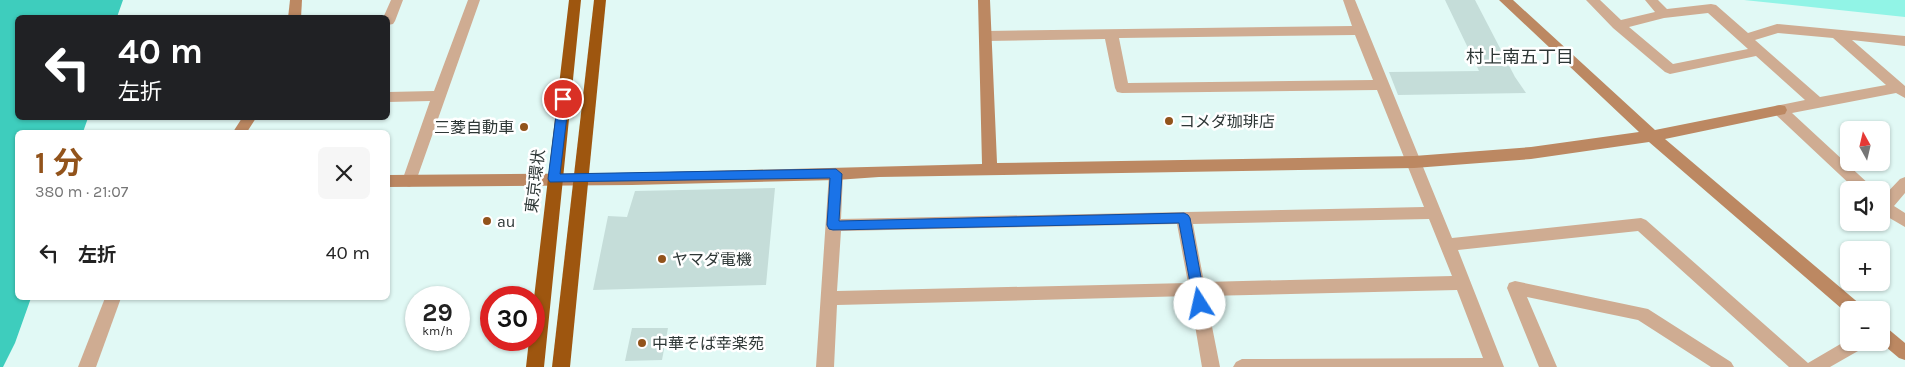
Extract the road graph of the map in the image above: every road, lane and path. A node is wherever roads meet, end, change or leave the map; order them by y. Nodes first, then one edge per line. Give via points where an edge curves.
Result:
1 (296, 0) edge
2 (397, 0) edge
3 (474, 0) edge
4 (575, 0) edge
5 (600, 0) edge
6 (984, 0) edge
7 (1348, 0) edge
8 (1505, 0) edge
9 (1592, 0) edge
10 (1651, 0) edge
11 (1664, 14) junction
12 (294, 15) edge
13 (390, 16) edge
14 (1618, 26) junction
15 (1360, 30) junction
16 (1111, 34) junction
17 (1838, 35) junction
18 (986, 36) junction
19 (1745, 39) junction
20 (1905, 41) edge
21 (1759, 51) junction
22 (1381, 85) junction
23 (1902, 91) edge
24 (439, 96) junction
25 (390, 97) edge
26 (1817, 103) junction
27 (1780, 110) junction
28 (1652, 136) junction
29 (1414, 162) junction
30 (990, 169) junction
31 (836, 174) junction
32 (554, 179) junction
33 (583, 179) junction
34 (390, 181) edge
35 (409, 181) junction
36 (1856, 181) edge
37 (1905, 183) edge
38 (1890, 199) edge
39 (1890, 210) edge
40 (1434, 213) junction
41 (1184, 218) junction
42 (1905, 220) edge
43 (833, 225) junction
44 (1449, 245) junction
45 (1463, 283) junction
46 (1197, 288) junction
47 (829, 298) junction
48 (112, 300) edge
49 (1844, 301) edge
50 (1890, 340) edge
51 (1843, 351) edge
52 (1905, 353) edge
53 (1495, 366) edge
54 (87, 367) edge
55 (535, 367) edge
56 (561, 367) edge
57 (825, 367) edge
58 (1211, 367) edge
59 (1242, 367) edge
60 (1409, 367) edge
61 (1548, 367) edge
62 (1725, 367) edge
63 (1801, 367) edge
64 (1814, 367) edge

1 - 12 street
2 - 13 street
3 - 24 street
4 - 32 highway, 東京環状
5 - 33 highway
6 - 18 street
7 - 15 street
8 - 28 street
9 - 14 street
10 - 11 street
11 - 14 street
11 - 19 street via 1711,8
14 - 21 street via 1670,69
15 - 16 street
15 - 22 street
16 - 18 street
16 - 22 street via 1122,88
17 - 19 street via 1777,28
17 - 20 street
17 - 23 street
18 - 30 street
19 - 21 street
21 - 26 street
22 - 29 street
23 - 26 street
24 - 25 street
24 - 35 street
26 - 27 street
27 - 28 street
27 - 36 street
28 - 29 street via 1531,153
28 - 49 street
29 - 30 street
29 - 40 street
30 - 31 street
31 - 33 street
31 - 43 street
32 - 33 street
32 - 35 street
32 - 55 highway, 東京環状
33 - 56 highway
34 - 35 street
37 - 38 street
39 - 42 street
40 - 41 street
40 - 44 street
41 - 43 street
41 - 46 street
43 - 47 street
44 - 45 street
44 - 63 street via 1640,224
45 - 46 street
45 - 53 street
46 - 47 street
46 - 58 street
47 - 57 street
48 - 54 street
50 - 52 street
51 - 64 street
53 - 60 street
59 - 60 street
61 - 62 street via 1515,288 1642,314

